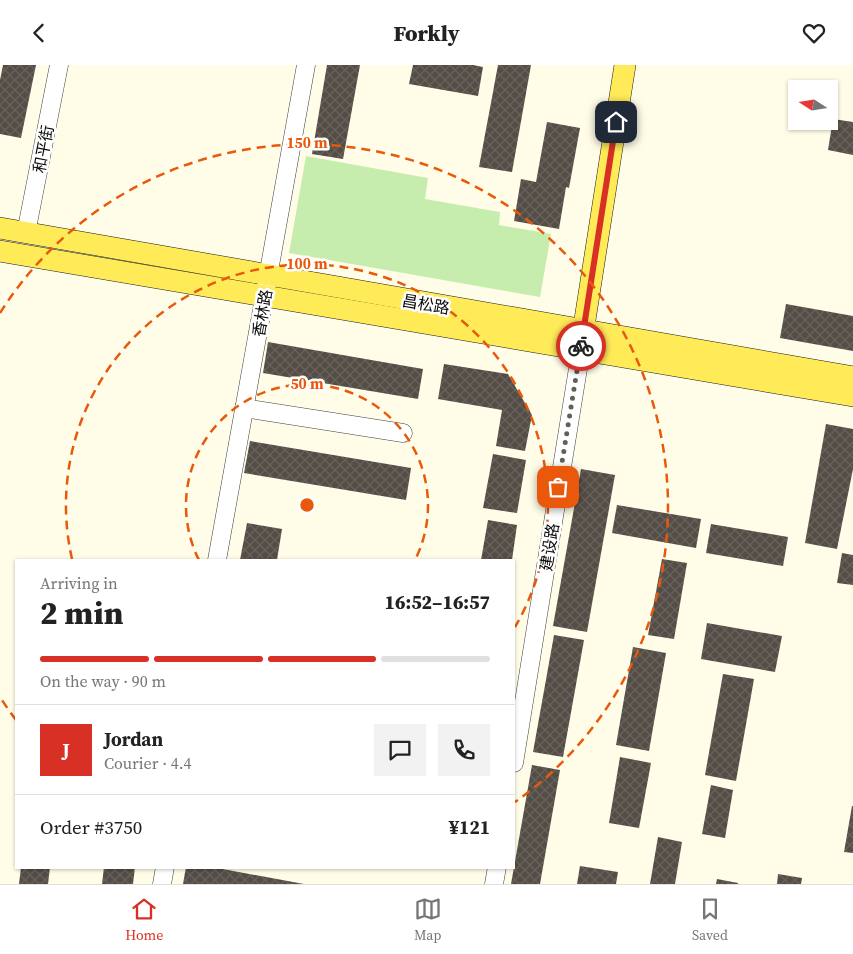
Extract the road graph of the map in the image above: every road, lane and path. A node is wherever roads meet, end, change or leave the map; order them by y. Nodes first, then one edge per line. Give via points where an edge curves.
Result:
1 (59, 65) edge
2 (306, 65) edge
3 (625, 65) edge
4 (0, 229) edge
5 (26, 233) junction
6 (0, 251) edge
7 (266, 286) junction
8 (582, 340) junction
9 (853, 377) edge
10 (853, 396) edge
11 (244, 408) junction
12 (404, 433) dead end
13 (217, 559) edge
14 (515, 757) edge
15 (165, 869) edge
16 (497, 869) edge
17 (162, 884) edge
18 (494, 884) edge

1 - 5 street, 和平街
2 - 7 street, 香林路
3 - 8 main road, 建设路
4 - 5 main road, 昌松路
5 - 7 main road, 昌松路
6 - 7 main road, 昌松路
7 - 8 main road, 昌松路
7 - 11 street, 香林路
8 - 9 main road, 昌松路
8 - 10 main road, 昌松路
8 - 14 street, 建设路
11 - 12 street
11 - 13 street, 香林路
15 - 17 street
16 - 18 street

